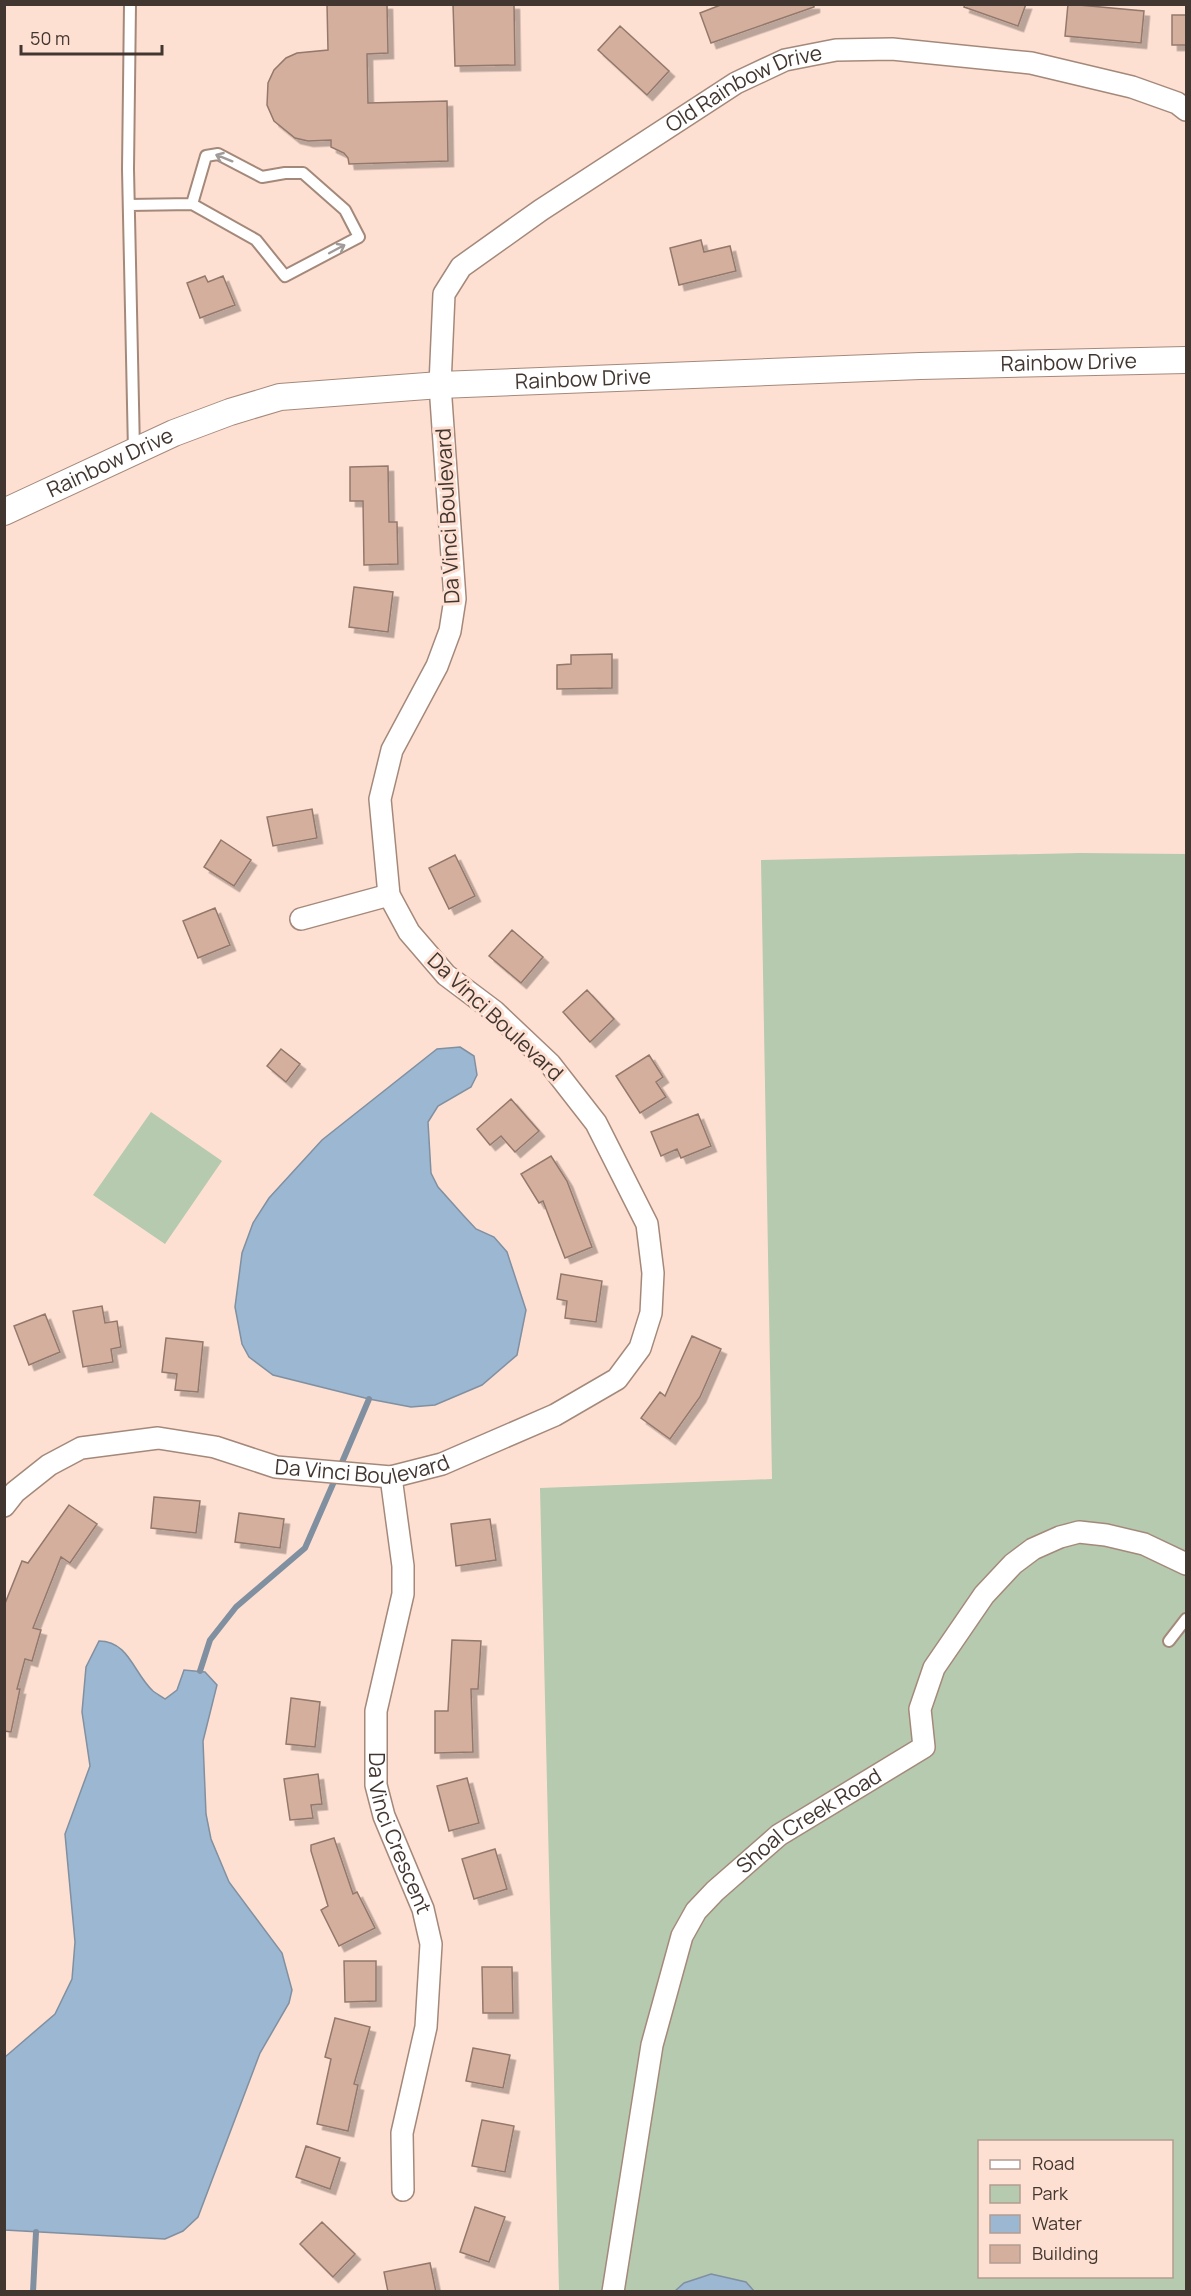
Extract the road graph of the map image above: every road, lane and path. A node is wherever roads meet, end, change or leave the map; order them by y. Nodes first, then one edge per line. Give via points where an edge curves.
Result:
1 (130, 4) edge
2 (1186, 110) edge
3 (192, 204) junction
4 (129, 206) junction
5 (1186, 360) edge
6 (440, 385) junction
7 (134, 452) junction
8 (4, 512) edge
9 (388, 895) junction
10 (301, 919) dead end
11 (391, 1478) junction
12 (4, 1506) edge
13 (1186, 1564) edge
14 (1186, 1619) edge
15 (1169, 1641) dead end
16 (403, 2190) dead end
17 (613, 2292) edge

1 - 4 lane
2 - 6 street, Old Rainbow Drive via 1132,87 1031,63 892,49 836,50 785,60 736,83 460,267 444,294
3 -> 3 lane via 256,240 285,276 358,237 345,210 303,173 262,177 218,154 206,156
3 - 4 lane
4 - 7 lane
5 - 6 street, Rainbow Drive
6 - 7 street, Rainbow Drive via 280,397 174,433
6 - 9 street, Da Vinci Boulevard via 455,599 444,648 392,750 380,799
7 - 8 street, Rainbow Drive
9 - 10 street
9 - 11 street, Da Vinci Boulevard via 409,933 446,975 494,1011 550,1064 596,1123 647,1224 653,1273 651,1313 640,1348 616,1379 555,1414 488,1445 442,1464
11 - 12 street, Da Vinci Boulevard via 276,1467 215,1447 158,1438 81,1448 49,1465
11 - 16 street, Da Vinci Crescent via 403,1594 376,1711 376,1785 384,1816 423,1909 431,1944 426,2027 402,2133
13 - 17 street, Shoal Creek Road via 1144,1545 1079,1532 1033,1549 984,1595 934,1668 920,1709 926,1753 779,1835 715,1891 691,1920 682,1936 652,2044
14 - 15 lane

